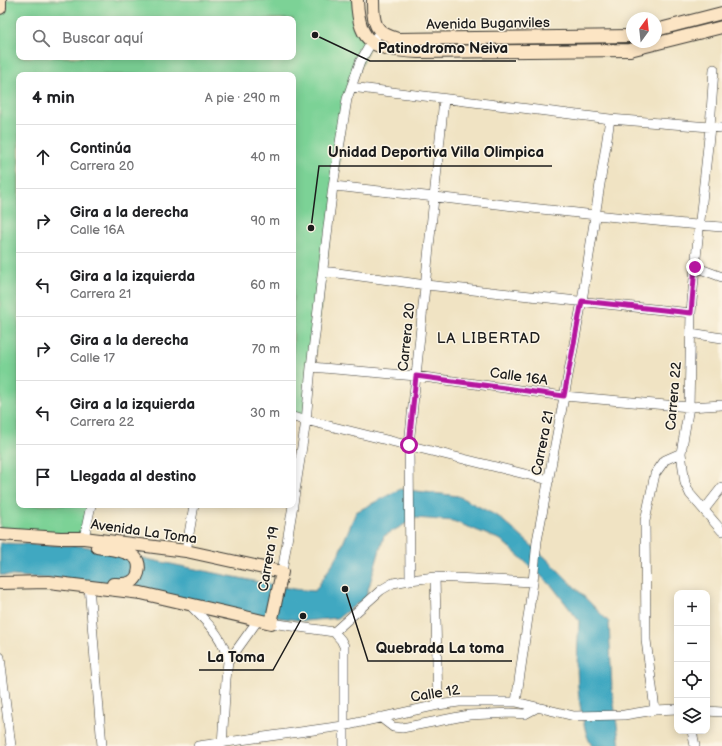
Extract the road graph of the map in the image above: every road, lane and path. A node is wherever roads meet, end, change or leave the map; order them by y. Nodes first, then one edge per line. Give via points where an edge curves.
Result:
1 (0, 0) edge
2 (357, 0) edge
3 (373, 0) edge
4 (0, 8) edge
5 (722, 13) edge
6 (722, 27) edge
7 (662, 28) edge
8 (380, 32) junction
9 (626, 36) edge
10 (371, 43) junction
11 (714, 69) dead end
12 (351, 87) junction
13 (444, 99) junction
14 (610, 119) junction
15 (710, 127) junction
16 (722, 128) edge
17 (333, 186) junction
18 (434, 196) junction
19 (595, 215) junction
20 (700, 225) junction
21 (722, 227) edge
22 (695, 267) junction
23 (323, 271) junction
24 (722, 277) edge
25 (426, 285) junction
26 (582, 301) junction
27 (691, 313) junction
28 (692, 333) junction
29 (722, 338) edge
30 (311, 367) junction
31 (416, 376) junction
32 (564, 396) junction
33 (722, 405) edge
34 (689, 408) junction
35 (296, 418) edge
36 (306, 420) junction
37 (409, 445) junction
38 (681, 453) junction
39 (549, 480) junction
40 (296, 485) edge
41 (722, 487) edge
42 (90, 508) edge
43 (193, 508) edge
44 (292, 508) edge
45 (704, 510) junction
46 (722, 531) edge
47 (0, 534) edge
48 (60, 538) junction
49 (84, 538) junction
50 (186, 551) junction
51 (281, 577) junction
52 (435, 577) junction
53 (534, 578) junction
54 (410, 580) junction
55 (50, 582) junction
56 (0, 583) edge
57 (89, 586) junction
58 (189, 604) junction
59 (258, 620) junction
60 (272, 620) junction
61 (334, 632) junction
62 (0, 656) edge
63 (228, 662) junction
64 (1, 676) edge
65 (516, 702) junction
66 (438, 705) junction
67 (538, 707) junction
68 (674, 709) edge
69 (655, 710) junction
70 (710, 710) edge
71 (720, 711) edge
72 (380, 717) junction
73 (343, 726) junction
74 (693, 734) edge
75 (222, 744) edge
76 (11, 746) edge
77 (102, 746) edge
78 (198, 746) edge
79 (344, 746) edge
80 (695, 746) edge

1 - 4 main road
2 - 10 main road via 361,29
3 - 8 main road via 375,22
5 - 7 main road
6 - 10 main road, Avenida Buganviles via 630,50 418,52 389,50
8 - 9 main road, Avenida Buganviles via 398,39
8 - 10 street, Carrera 19
10 - 12 street, Carrera 19 via 360,62
11 - 15 street, Carrera 22
12 - 13 street
12 - 17 street, Carrera 19
13 - 14 street
13 - 18 street, Carrera 20
14 - 15 street
14 - 19 street, Carrera 21
15 - 16 street
15 - 20 street, Carrera 22
17 - 18 street
17 - 23 street, Carrera 19
18 - 19 street
18 - 25 street, Carrera 20
19 - 20 street
19 - 26 street, Carrera 21
20 - 21 street
20 - 22 street, Carrera 22
22 - 24 street
22 - 27 street, Carrera 22
23 - 25 street
23 - 30 street, Carrera 19
25 - 26 street
25 - 31 street, Carrera 20
26 - 27 street
26 - 32 street, Carrera 21
27 - 28 street, Carrera 22
28 - 29 street
28 - 34 street, Carrera 22
30 - 31 street, Calle 16A
30 - 36 street, Carrera 19
31 - 32 street, Calle 16A
31 - 37 street, Carrera 20
32 - 34 street, Calle 16A
32 - 39 street, Carrera 21
33 - 34 street, Calle 16A
34 - 38 street, Carrera 22
35 - 36 street
36 - 37 street
36 - 40 street, Carrera 19
37 - 39 street
37 - 54 street, Carrera 20
38 - 45 street, Carrera 22 via 685,484
38 - 69 street via 665,460 654,474 645,521 646,640
39 - 53 street, Carrera 21 via 537,540
41 - 45 street
42 - 49 street
43 - 50 street
44 - 51 street, Carrera 19
45 - 46 street, Carrera 22
47 - 48 main road, Avenida La Toma
48 - 49 main road, Avenida La Toma
48 - 55 main road via 128,553 137,559 138,572 132,582 125,584
49 - 50 main road, Avenida La Toma
50 - 51 main road, Avenida La Toma
51 - 60 main road, Carrera 19
52 - 53 street
52 - 54 street
52 - 66 street
53 - 65 street, Carrera 21
54 - 61 street via 381,590
55 - 56 main road
55 - 57 main road
57 - 58 main road via 141,593
57 - 77 street
58 - 59 main road
58 - 63 street via 214,630 223,644
59 - 60 main road
59 - 63 street
60 - 61 street
61 - 73 street via 344,646
62 - 64 street
63 - 75 street
64 - 76 street
65 - 66 street, Calle 12 via 459,702
65 - 67 street, Calle 12
66 - 72 street, Calle 12
67 - 69 street, Calle 12 via 574,716 624,715
67 - 72 street via 525,714 469,715 402,728 393,727
68 - 69 street, Calle 12
70 - 71 street
72 - 73 street, Calle 12
73 - 75 street, Calle 12
73 - 79 street
74 - 80 street
75 - 78 street, Calle 12

